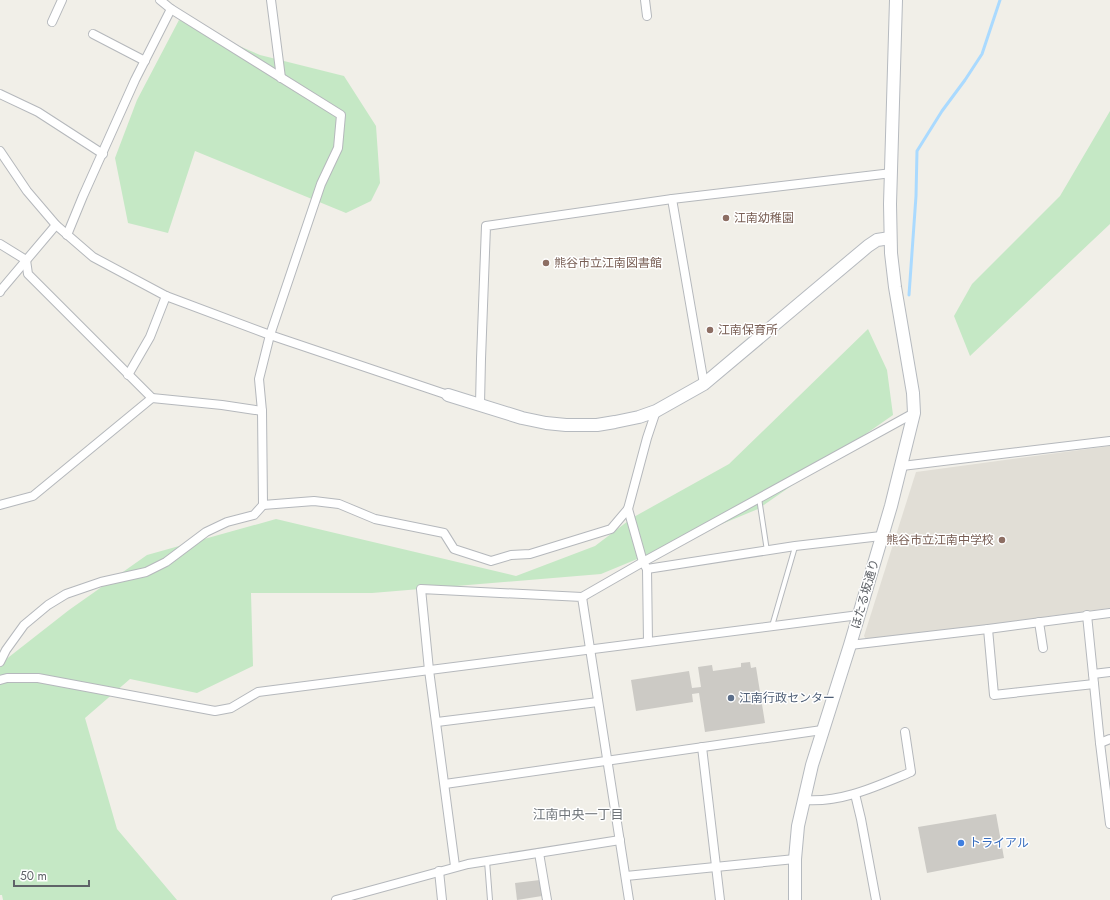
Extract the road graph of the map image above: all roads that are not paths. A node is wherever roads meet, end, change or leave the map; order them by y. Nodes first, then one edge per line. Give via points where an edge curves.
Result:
1 (62, 0) edge
2 (160, 0) edge
3 (271, 0) edge
4 (645, 0) edge
5 (896, 0) edge
6 (171, 9) junction
7 (647, 16) dead end
8 (52, 22) dead end
9 (94, 34) dead end
10 (145, 60) junction
11 (281, 78) junction
12 (0, 94) edge
13 (0, 151) edge
14 (103, 154) junction
15 (892, 173) junction
16 (672, 199) junction
17 (56, 224) junction
18 (67, 235) junction
19 (890, 238) junction
20 (0, 244) edge
21 (26, 260) junction
22 (0, 292) edge
23 (166, 296) junction
24 (270, 335) junction
25 (128, 375) junction
26 (704, 384) junction
27 (448, 395) joint
28 (152, 398) junction
29 (480, 404) junction
30 (262, 411) junction
31 (656, 411) junction
32 (914, 413) junction
33 (1110, 441) edge
34 (902, 466) junction
35 (759, 498) junction
36 (0, 505) edge
37 (263, 505) junction
38 (628, 509) junction
39 (881, 536) junction
40 (795, 546) junction
41 (767, 551) junction
42 (645, 566) junction
43 (582, 597) junction
44 (1110, 612) edge
45 (859, 615) junction
46 (1087, 615) junction
47 (1039, 622) junction
48 (772, 626) junction
49 (988, 629) junction
50 (648, 642) junction
51 (850, 645) junction
52 (1043, 648) dead end
53 (590, 649) junction
54 (0, 662) edge
55 (429, 670) junction
56 (1110, 672) edge
57 (1093, 674) junction
58 (0, 680) edge
59 (1094, 684) junction
60 (598, 702) junction
61 (437, 722) junction
62 (822, 730) junction
63 (905, 732) dead end
64 (1110, 739) edge
65 (1100, 743) junction
66 (702, 747) junction
67 (607, 760) junction
68 (445, 784) junction
69 (856, 794) junction
70 (804, 800) junction
71 (1110, 824) edge
72 (620, 840) junction
73 (539, 853) junction
74 (795, 859) junction
75 (487, 861) junction
76 (455, 866) junction
77 (716, 867) junction
78 (440, 871) junction
79 (626, 876) junction
80 (336, 900) edge
81 (442, 900) edge
82 (490, 900) edge
83 (547, 900) edge
84 (629, 900) edge
85 (720, 900) edge
86 (795, 900) edge
87 (876, 900) edge

1 - 8 street
2 - 6 street
3 - 11 street
4 - 7 street
5 - 15 street, ほたる坂通り
6 - 10 street
6 - 11 street
9 - 10 street
10 - 14 street
11 - 24 street via 341,115 338,148 322,184
12 - 14 street via 38,112
13 - 17 street via 27,191
14 - 18 street
15 - 16 street
15 - 19 street, ほたる坂通り
16 - 26 street
16 - 29 street via 486,226
17 - 18 street
17 - 21 street
18 - 23 street via 93,257
19 - 26 street via 877,240 868,246
19 - 32 street, ほたる坂通り
20 - 21 street
21 - 22 street
21 - 25 street via 28,274
23 - 24 street
23 - 25 street via 150,337
24 - 27 street
24 - 30 street via 259,379
25 - 28 street
26 - 31 street
27 - 29 street
28 - 30 street
28 - 36 street via 33,496
29 - 31 street via 522,418 566,426 597,425
30 - 37 street
31 - 38 street
32 - 34 street, ほたる坂通り
32 - 35 street
33 - 34 street
34 - 39 street, ほたる坂通り
35 - 41 lane
35 - 42 street
37 - 38 street via 314,501 339,504 375,519 444,533 454,549 491,561 511,555 530,554 611,529
37 - 54 street via 254,515 227,522 206,532 166,562 146,572 102,582 66,594 24,625
38 - 42 street
39 - 40 street
39 - 45 street, ほたる坂通り
40 - 41 street
40 - 48 lane
41 - 42 street
42 - 43 street
42 - 50 street
43 - 53 street
43 - 55 street via 421,589
44 - 46 street
45 - 48 street
45 - 51 street, ほたる坂通り
46 - 47 street
46 - 57 street
47 - 49 street
47 - 52 street
48 - 50 street
49 - 51 street
49 - 59 street via 994,695
50 - 53 street
51 - 62 street, ほたる坂通り
53 - 55 street
53 - 60 street
55 - 58 street via 258,692 231,708 215,711 38,678
55 - 61 street
56 - 57 street
57 - 59 street
59 - 65 street
60 - 61 street
60 - 67 street
61 - 68 street
62 - 66 street
62 - 70 street, ほたる坂通り
63 - 69 street via 912,772
64 - 65 street
65 - 71 street
66 - 67 street
66 - 77 street
67 - 68 street
67 - 72 street
68 - 76 street
69 - 70 street via 816,801
69 - 87 street
70 - 74 street, ほたる坂通り via 798,826
72 - 73 street
72 - 79 street
73 - 75 street
73 - 83 street
74 - 77 street
74 - 86 street, ほたる坂通り
75 - 76 street
75 - 82 lane
76 - 78 street
77 - 79 street
77 - 85 street
78 - 80 street
78 - 81 street
79 - 84 street

